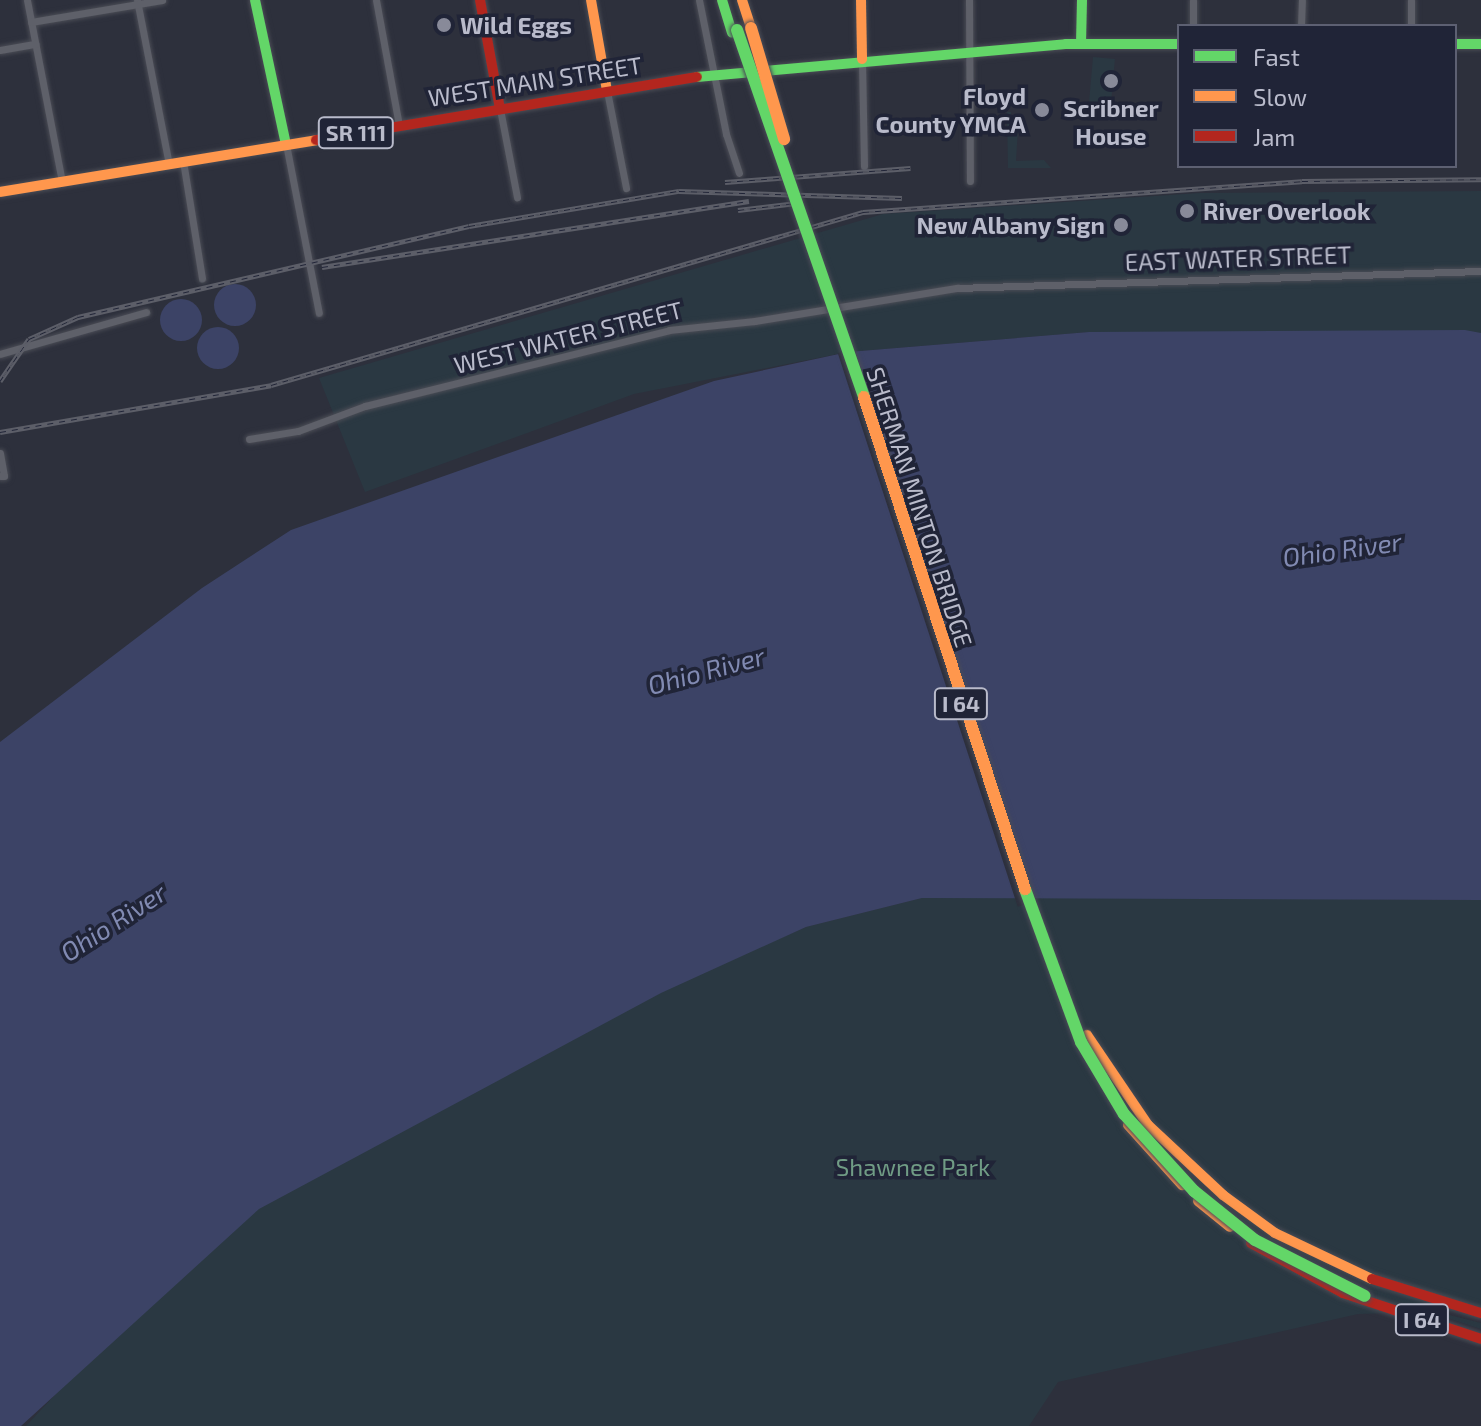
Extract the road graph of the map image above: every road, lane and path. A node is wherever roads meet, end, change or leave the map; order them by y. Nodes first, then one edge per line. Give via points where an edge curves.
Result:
1 (27, 0) edge
2 (162, 0) edge
3 (255, 0) edge
4 (376, 0) edge
5 (480, 0) edge
6 (591, 0) edge
7 (699, 0) edge
8 (724, 0) edge
9 (742, 0) edge
10 (861, 0) edge
11 (969, 0) edge
12 (1082, 0) edge
13 (1193, 0) edge
14 (1302, 0) edge
15 (1411, 0) edge
16 (138, 2) edge
17 (31, 22) junction
18 (1193, 24) edge
19 (1301, 24) edge
20 (1411, 24) edge
21 (734, 31) junction
22 (35, 44) junction
23 (1076, 44) junction
24 (1177, 44) edge
25 (1457, 44) edge
26 (1481, 44) edge
27 (0, 50) edge
28 (969, 51) junction
29 (862, 59) junction
30 (712, 74) junction
31 (607, 91) junction
32 (500, 109) junction
33 (399, 125) junction
34 (286, 144) junction
35 (183, 161) junction
36 (169, 164) junction
37 (864, 166) dead end
38 (739, 173) dead end
39 (62, 181) junction
40 (970, 181) dead end
41 (626, 188) dead end
42 (0, 192) edge
43 (517, 197) dead end
44 (1481, 271) edge
45 (202, 278) dead end
46 (1187, 279) junction
47 (997, 286) joint
48 (1180, 288) dead end
49 (146, 312) dead end
50 (319, 313) dead end
51 (0, 354) edge
52 (249, 439) dead end
53 (0, 453) edge
54 (2, 476) edge
55 (1364, 1298) junction
56 (1481, 1313) edge
57 (1481, 1337) edge

1 - 17 street
2 - 16 street
3 - 34 main road
4 - 33 street
5 - 32 main road
6 - 31 main road
7 - 30 street
8 - 21 main road, I 64
9 - 56 main road, SHERMAN MINTON BRIDGE / I 64, bridge via 820,267 1022,894 1072,1011 1148,1125 1223,1195 1324,1259
10 - 29 main road
11 - 28 street
12 - 23 main road
13 - 18 street
14 - 19 street
15 - 20 street
16 - 17 street
16 - 36 street
17 - 22 street
21 - 55 main road, bridge via 828,287 1057,985 1081,1042 1124,1114 1194,1191 1267,1248
21 - 55 main road, SHERMAN MINTON BRIDGE / I 64, bridge via 803,216 1023,899 1074,1037 1136,1136 1199,1202 1276,1259
22 - 27 street
22 - 39 street
23 - 24 main road, WEST MAIN STREET
23 - 28 main road, WEST MAIN STREET / SR 111
25 - 26 main road
28 - 29 main road, WEST MAIN STREET / SR 111
28 - 40 street
29 - 30 main road, WEST MAIN STREET / SR 111
29 - 37 street
30 - 31 main road, WEST MAIN STREET / SR 111
30 - 38 street
31 - 32 main road, WEST MAIN STREET / SR 111
31 - 41 street
32 - 33 main road, WEST MAIN STREET / SR 111
32 - 43 street
33 - 34 main road, WEST MAIN STREET / SR 111
34 - 35 main road, WEST MAIN STREET / SR 111
34 - 50 street
35 - 36 main road, WEST MAIN STREET / SR 111
35 - 45 street
36 - 39 main road, WEST MAIN STREET / SR 111
39 - 42 main road, WEST MAIN STREET / SR 111
44 - 46 street, EAST WATER STREET
46 - 47 street, EAST WATER STREET
46 - 48 street
47 - 52 street, WEST WATER STREET via 669,330 365,406 298,431
49 - 51 street
53 - 54 street
55 - 57 main road

